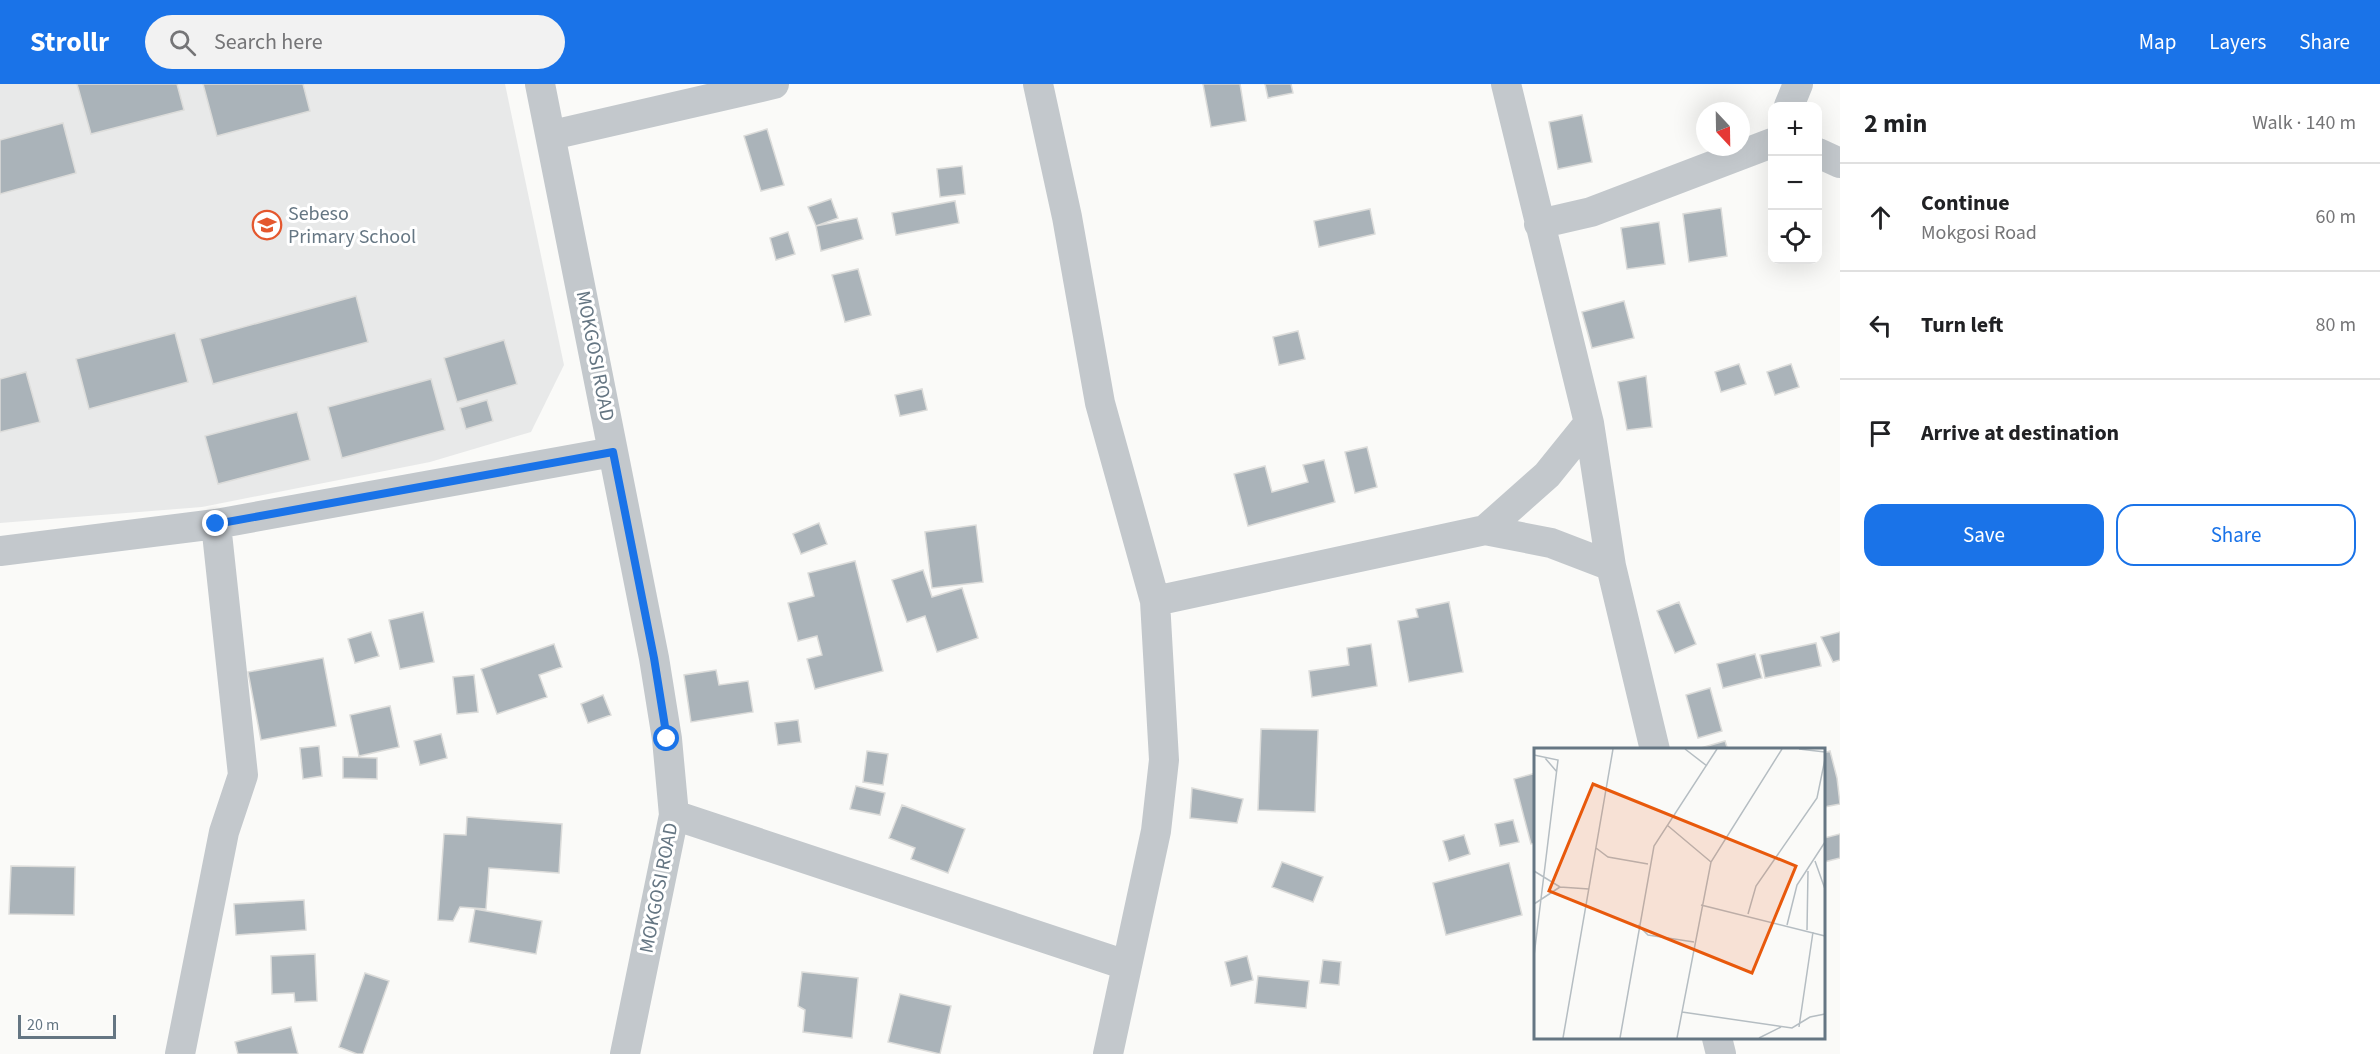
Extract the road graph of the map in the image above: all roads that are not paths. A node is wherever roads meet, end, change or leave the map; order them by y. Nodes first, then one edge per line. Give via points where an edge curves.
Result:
1 (540, 84) edge
2 (774, 84) edge
3 (1506, 84) edge
4 (1798, 84) edge
5 (1034, 87) edge
6 (1791, 102) edge
7 (552, 135) junction
8 (1768, 144) edge
9 (1822, 155) edge
10 (1840, 163) edge
11 (1539, 224) junction
12 (1589, 423) junction
13 (613, 452) junction
14 (216, 524) junction
15 (1485, 530) junction
16 (0, 551) edge
17 (1611, 566) junction
18 (1155, 601) junction
19 (1654, 748) edge
20 (674, 815) junction
21 (1126, 965) junction
22 (1717, 1039) edge
23 (180, 1054) edge
24 (625, 1054) edge
25 (1108, 1054) edge
26 (1721, 1054) edge

1 - 7 street, MOKGOSI ROAD
2 - 7 street
3 - 11 street
4 - 6 street
5 - 18 street via 1068,217 1100,403
7 - 13 street, MOKGOSI ROAD
8 - 11 street via 1591,212
9 - 10 street
11 - 12 street
12 - 15 street via 1547,475
12 - 17 street
13 - 14 street
13 - 20 street, MOKGOSI ROAD via 654,658
14 - 16 street
14 - 23 street via 243,775 224,832
15 - 17 street via 1551,543
15 - 18 street
17 - 19 street
18 - 21 street via 1164,760 1155,831
20 - 21 street
20 - 24 street, MOKGOSI ROAD
21 - 25 street
22 - 26 street

